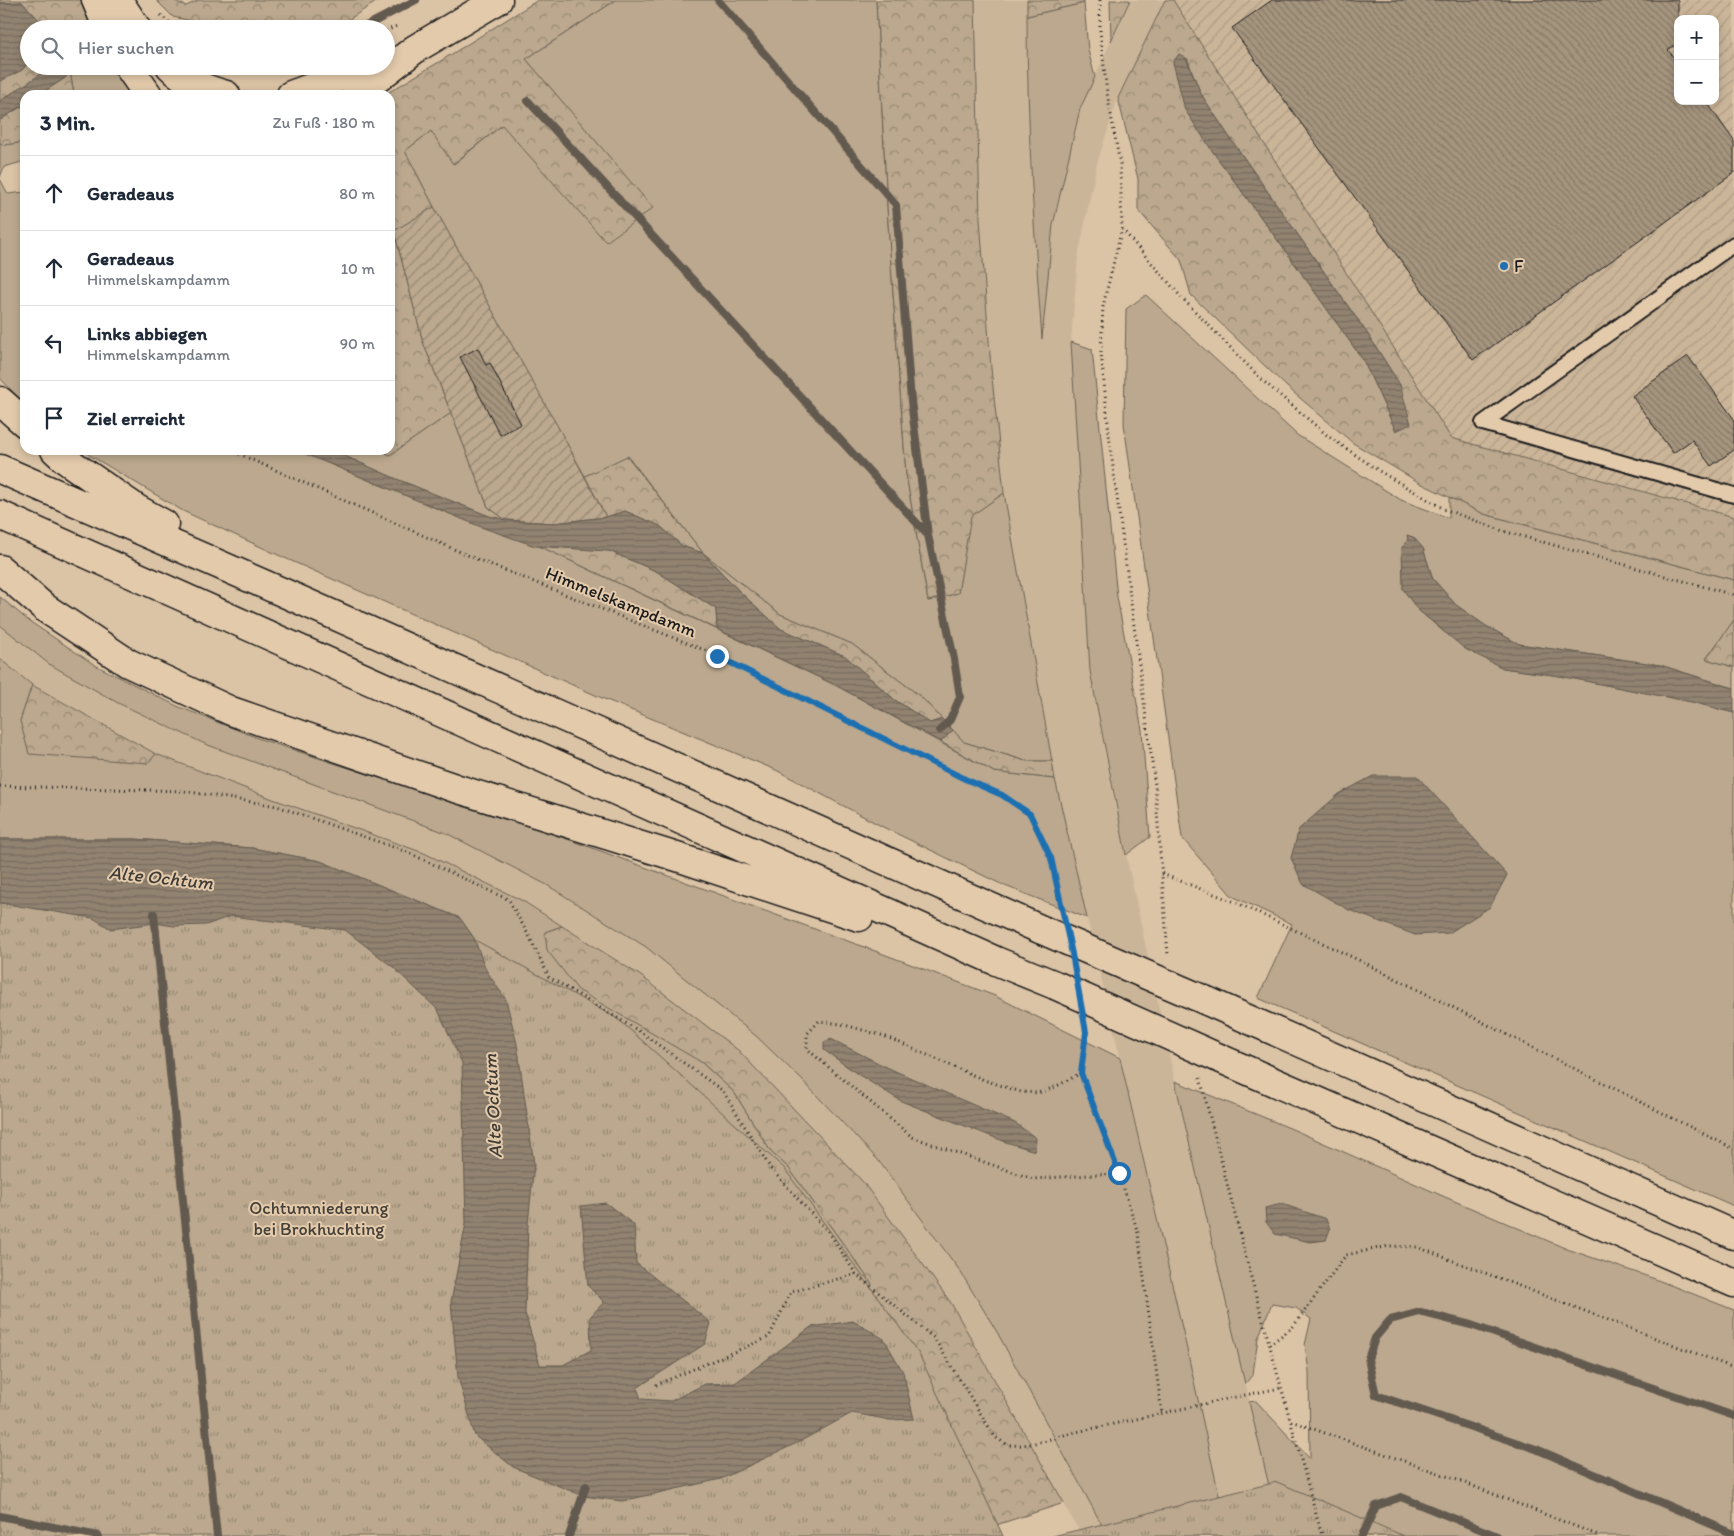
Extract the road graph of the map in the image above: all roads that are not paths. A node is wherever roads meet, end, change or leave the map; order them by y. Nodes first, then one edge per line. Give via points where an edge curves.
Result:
1 (96, 0) edge
2 (118, 0) edge
3 (498, 0) edge
4 (104, 20) edge
5 (131, 20) edge
6 (415, 49) junction
7 (395, 57) edge
8 (395, 65) edge
9 (134, 75) edge
10 (180, 75) edge
11 (345, 75) edge
12 (382, 75) edge
13 (145, 90) edge
14 (208, 90) edge
15 (305, 90) edge
16 (362, 90) edge
17 (1734, 244) edge
18 (0, 401) edge
19 (20, 419) edge
20 (60, 455) edge
21 (0, 469) edge
22 (1734, 495) edge
23 (0, 516) edge
24 (0, 569) edge
25 (282, 592) junction
26 (996, 961) junction
27 (1734, 1235) edge
28 (1734, 1282) edge

1 - 4 main road
2 - 5 main road
3 - 6 main road
6 - 7 main road
6 - 8 main road
9 - 13 main road
10 - 14 main road
11 - 15 main road
12 - 16 main road
17 - 22 lane via 1483,423
18 - 19 main road
20 - 25 main road via 137,509
21 - 25 main road
23 - 26 main road
24 - 26 main road via 45,608 128,663 231,711 455,788
25 - 27 main road, bridge via 1053,923 1207,1001
26 - 28 main road, bridge

